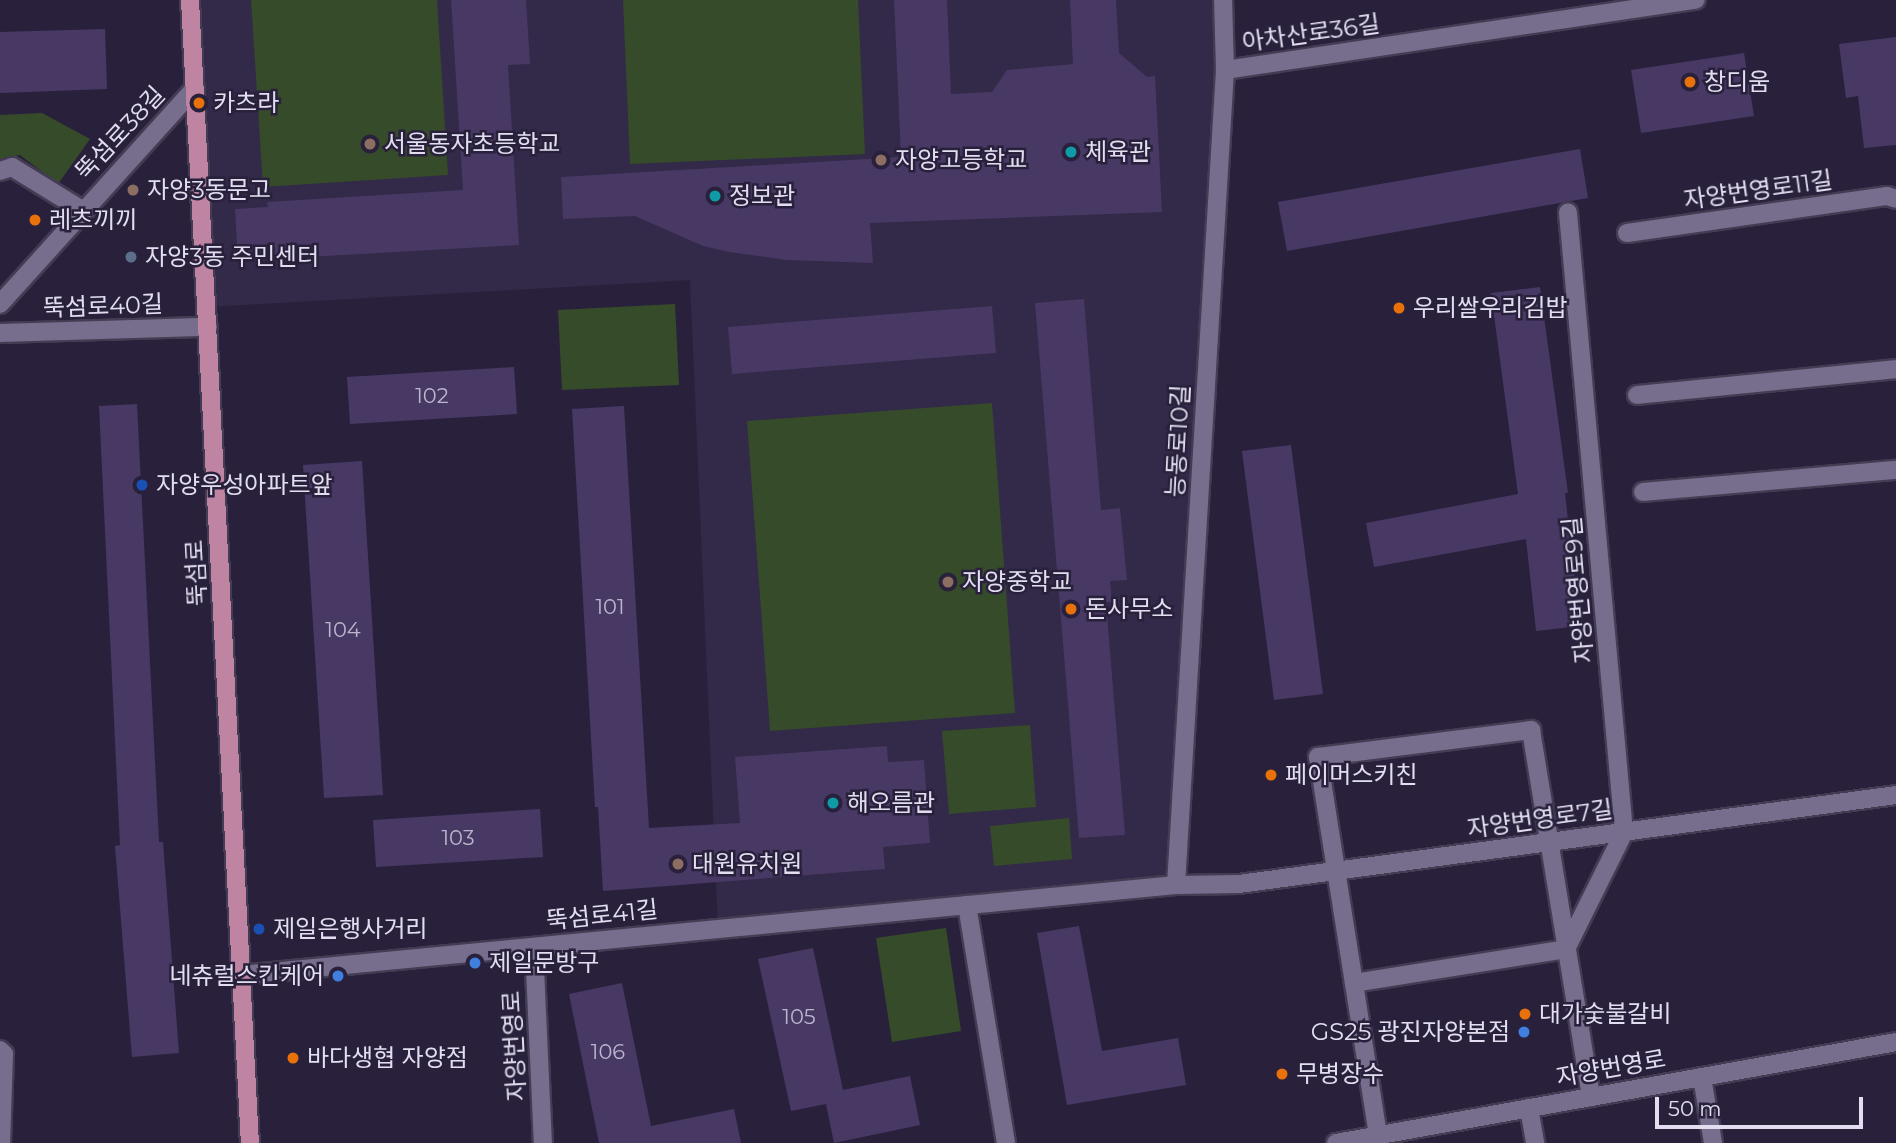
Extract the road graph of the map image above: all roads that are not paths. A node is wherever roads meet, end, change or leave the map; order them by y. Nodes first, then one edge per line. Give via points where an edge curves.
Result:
1 (190, 0) edge
2 (1223, 0) edge
3 (1696, 0) edge
4 (1224, 70) junction
5 (195, 88) junction
6 (0, 171) edge
7 (1896, 199) edge
8 (82, 211) junction
9 (1568, 213) dead end
10 (1627, 233) dead end
11 (0, 304) edge
12 (208, 327) junction
13 (0, 333) edge
14 (1896, 369) edge
15 (1637, 395) dead end
16 (1896, 470) edge
17 (1643, 492) dead end
18 (1896, 795) edge
19 (1624, 832) junction
20 (1548, 842) junction
21 (1336, 871) junction
22 (1175, 885) junction
23 (967, 905) junction
24 (534, 947) junction
25 (1566, 949) junction
26 (242, 975) junction
27 (1354, 983) junction
28 (1896, 1042) edge
29 (0, 1050) edge
30 (1702, 1077) junction
31 (1591, 1097) junction
32 (1529, 1108) junction
33 (1378, 1135) junction
34 (1411, 1136) edge
35 (1, 1143) edge
36 (250, 1143) edge
37 (543, 1143) edge
38 (1006, 1143) edge
39 (1336, 1143) edge
40 (1535, 1143) edge
41 (1713, 1143) edge

1 - 5 main road, 뚝섬로
2 - 4 street, 능동로10길
3 - 4 street, 아차산로36길
4 - 22 street, 능동로10길
5 - 8 street, 뚝섬로38길
5 - 12 main road, 뚝섬로
6 - 8 street, 뚝섬로38길 via 12,167
7 - 10 street, 자양번영로11길 via 1887,196
8 - 11 street, 뚝섬로38길
9 - 19 street, 자양번영로9길
12 - 13 street, 뚝섬로40길
12 - 26 main road, 뚝섬로
14 - 15 street
16 - 17 street
18 - 19 street, 자양번영로7길
19 - 20 street, 자양번영로7길
19 - 25 street
20 - 21 street, 자양번영로7길
20 - 21 street via 1531,730 1318,757
20 - 25 street
21 - 22 street, 자양번영로7길 via 1239,884
21 - 27 street
22 - 23 street, 뚝섬로41길
23 - 24 street, 뚝섬로41길
23 - 38 street
24 - 26 street, 뚝섬로41길
24 - 37 street, 자양번영로
25 - 27 street
25 - 31 street
26 - 36 main road, 뚝섬로
27 - 33 street
28 - 30 street, 자양번영로
29 - 35 street via 4,1054
30 - 31 street, 자양번영로
30 - 41 street
31 - 32 street, 자양번영로
32 - 34 street, 자양번영로
32 - 40 street
33 - 34 street, 자양번영로
33 - 39 street, 자양번영로

